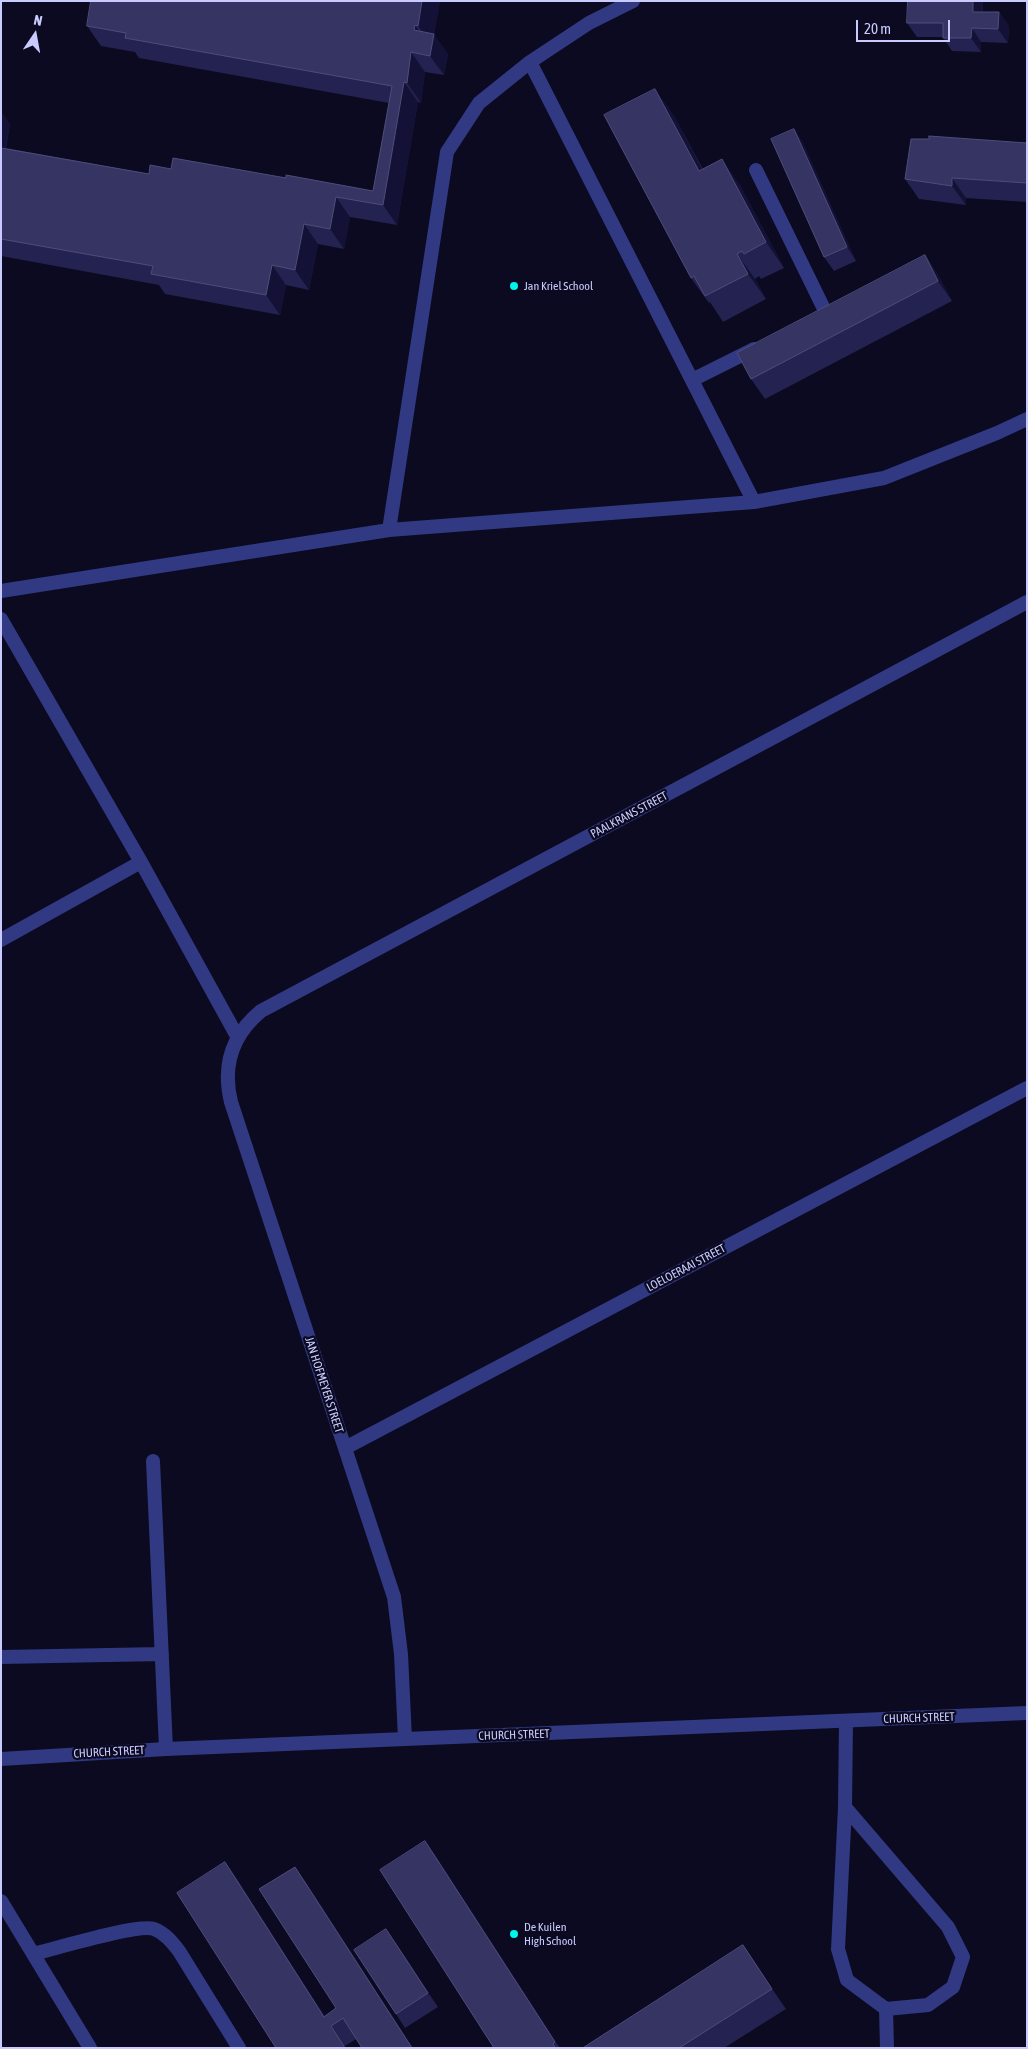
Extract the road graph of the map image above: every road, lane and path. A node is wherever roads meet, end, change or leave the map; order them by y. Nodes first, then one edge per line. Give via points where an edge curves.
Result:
1 (633, 1) edge
2 (530, 62) junction
3 (756, 170) dead end
4 (826, 313) edge
5 (764, 344) edge
6 (692, 380) junction
7 (1027, 419) edge
8 (754, 502) junction
9 (388, 530) junction
10 (1, 591) edge
11 (1027, 602) edge
12 (1, 619) edge
13 (141, 862) junction
14 (1, 940) edge
15 (237, 1036) junction
16 (1027, 1088) edge
17 (345, 1448) junction
18 (153, 1461) dead end
19 (162, 1654) junction
20 (1, 1657) edge
21 (1027, 1713) edge
22 (846, 1721) junction
23 (405, 1739) junction
24 (166, 1749) junction
25 (1, 1759) edge
26 (845, 1807) junction
27 (1, 1901) edge
28 (34, 1954) junction
29 (886, 2009) junction
30 (90, 2048) edge
31 (239, 2048) edge
32 (887, 2048) edge

1 - 2 street via 590,23
2 - 6 street
2 - 9 street via 479,103 447,152
3 - 4 street
5 - 6 street
6 - 8 street
7 - 8 street via 884,478
8 - 9 street
9 - 10 street
11 - 15 street, PAALKRANS STREET via 262,1011
12 - 13 street
13 - 14 street
13 - 15 street
15 - 17 street, JAN HOFMEYER STREET via 227,1068 231,1102
16 - 17 street, LOELOERAAI STREET
17 - 23 street, JAN HOFMEYER STREET via 394,1598 401,1654
18 - 19 street
19 - 20 street
19 - 24 street
21 - 22 street, CHURCH STREET
22 - 23 street, CHURCH STREET
22 - 26 street
23 - 24 street, CHURCH STREET
24 - 25 street, CHURCH STREET
26 - 29 street via 838,1949 847,1980
26 - 29 street via 948,1927 963,1957 953,1987 928,2005
27 - 28 street
28 - 30 street
28 - 31 street via 126,1931 152,1928 168,1937 179,1951
29 - 32 street

